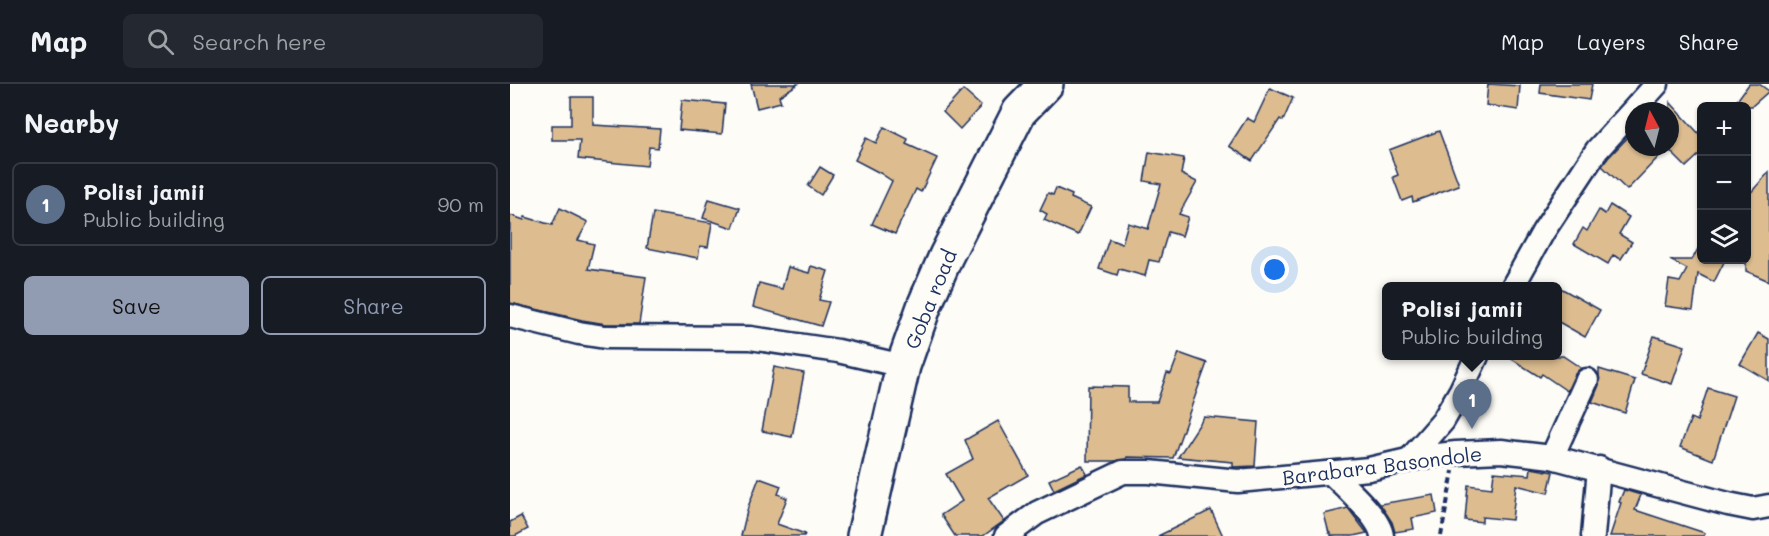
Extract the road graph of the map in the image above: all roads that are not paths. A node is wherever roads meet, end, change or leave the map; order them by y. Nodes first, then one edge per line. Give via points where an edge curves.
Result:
1 (1046, 84) edge
2 (1657, 84) edge
3 (1515, 282) edge
4 (510, 316) edge
5 (1475, 360) edge
6 (903, 366) junction
7 (1587, 380) dead end
8 (1552, 457) junction
9 (1409, 460) junction
10 (1599, 468) junction
11 (1331, 473) junction
12 (1769, 506) edge
13 (864, 536) edge
14 (1006, 536) edge
15 (1383, 536) edge
16 (1593, 536) edge

1 - 6 main road, Goba road via 1019,112 946,256
2 - 3 street via 1597,150
4 - 6 street via 604,337 750,338 838,351
5 - 9 street via 1443,422
6 - 13 main road, Goba road
7 - 8 street
8 - 9 street, Barabara Basondole via 1501,451
8 - 10 street, Barabara Basondole
9 - 11 street, Barabara Basondole
10 - 12 street, Barabara Basondole via 1728,504 1753,509
10 - 16 street
11 - 14 street, Barabara Basondole via 1238,482 1123,472 1037,513
11 - 15 street via 1375,517

